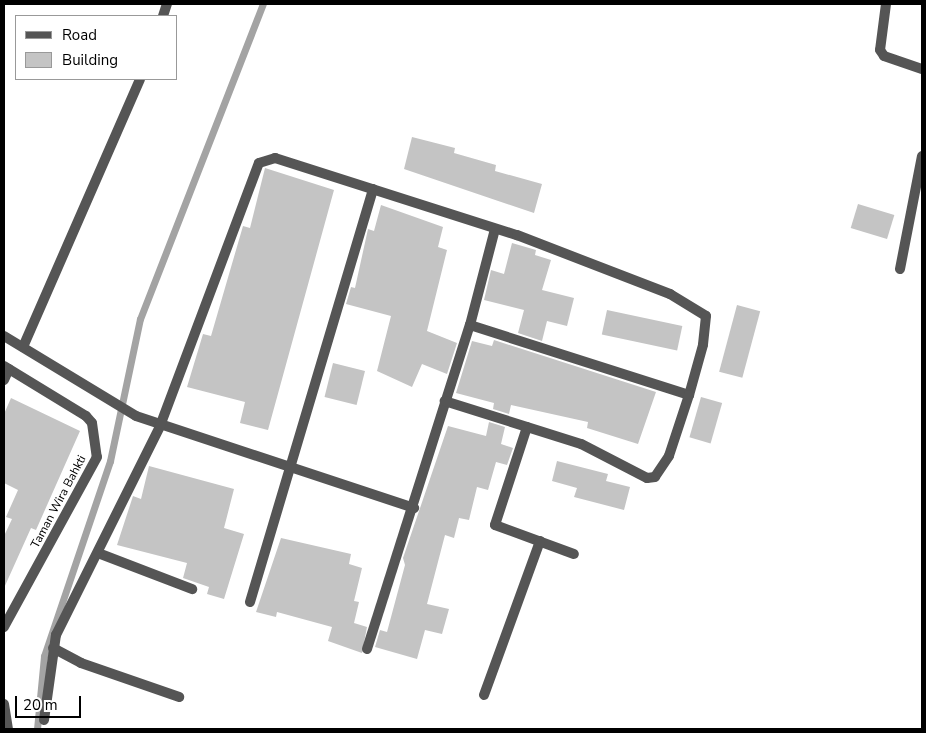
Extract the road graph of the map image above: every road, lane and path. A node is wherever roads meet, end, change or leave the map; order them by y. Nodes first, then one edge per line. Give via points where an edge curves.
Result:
1 (886, 4) edge
2 (922, 69) edge
3 (140, 80) edge
4 (922, 156) edge
5 (373, 189) junction
6 (495, 229) junction
7 (900, 269) dead end
8 (470, 325) junction
9 (4, 336) edge
10 (22, 347) junction
11 (6, 368) edge
12 (4, 380) edge
13 (689, 395) junction
14 (445, 401) junction
15 (160, 426) junction
16 (528, 427) junction
17 (288, 470) junction
18 (414, 508) junction
19 (540, 541) junction
20 (98, 553) junction
21 (574, 554) dead end
22 (192, 590) dead end
23 (250, 602) dead end
24 (4, 627) edge
25 (53, 648) junction
26 (367, 649) dead end
27 (484, 695) dead end
28 (179, 697) dead end
29 (4, 704) edge
30 (44, 720) dead end
31 (8, 729) edge

1 - 2 street via 880,50 884,56
3 - 10 street
4 - 7 street
5 - 6 street
5 - 15 street via 275,158 259,163
5 - 17 street
6 - 8 street
6 - 13 street via 670,294 701,310 707,324
8 - 13 street
8 - 14 street
9 - 10 street
10 - 15 street via 136,416
11 - 12 street
11 - 24 street, Taman Wira Bahkti via 86,416 92,423 97,457
13 - 16 street via 669,456 655,477 647,478 581,444
14 - 16 street
14 - 18 street
15 - 17 street
15 - 20 street
16 - 19 street via 495,525
17 - 18 street via 345,483
17 - 23 street
18 - 26 street
19 - 21 street
19 - 27 street
20 - 22 street
20 - 25 street
25 - 28 street via 81,663
25 - 30 street
29 - 31 street

